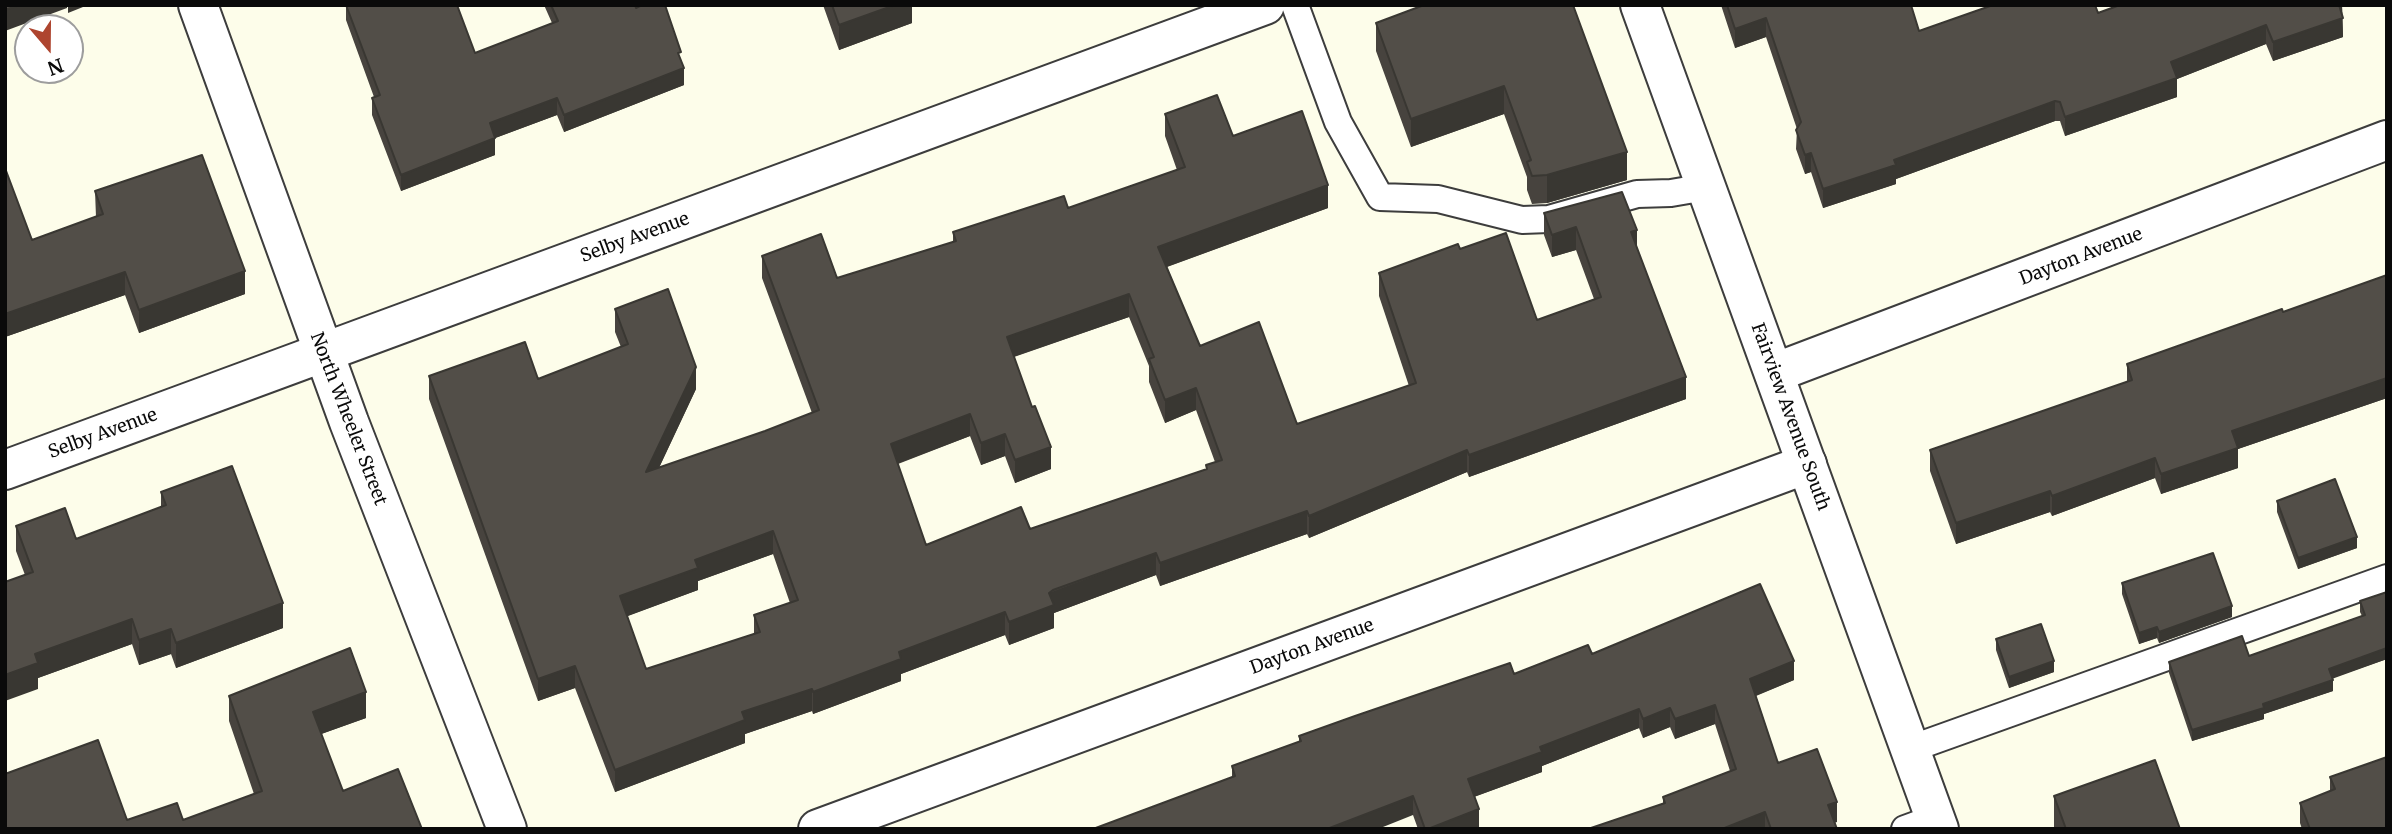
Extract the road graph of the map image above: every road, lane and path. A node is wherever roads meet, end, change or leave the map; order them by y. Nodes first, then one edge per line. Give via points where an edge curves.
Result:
1 (198, 5) edge
2 (1265, 5) edge
3 (1294, 5) edge
4 (1640, 5) edge
5 (2387, 140) edge
6 (1706, 187) junction
7 (323, 353) junction
8 (1774, 373) junction
9 (1807, 464) junction
10 (5, 470) edge
11 (2387, 578) edge
12 (1910, 749) junction
13 (1926, 825) edge
14 (507, 829) edge
15 (817, 829) edge

1 - 7 street, North Wheeler Street
2 - 7 street, Selby Avenue
3 - 6 lane via 1338,122 1380,197 1438,199 1522,220 1549,219 1637,194
4 - 6 street, Fairview Avenue South
5 - 8 street, Dayton Avenue
6 - 8 street, Fairview Avenue South
7 - 10 street, Selby Avenue
7 - 14 street, North Wheeler Street
8 - 9 street, Fairview Avenue South
9 - 12 street, Fairview Avenue South
9 - 15 street, Dayton Avenue
11 - 12 lane
12 - 13 street, Fairview Avenue South

